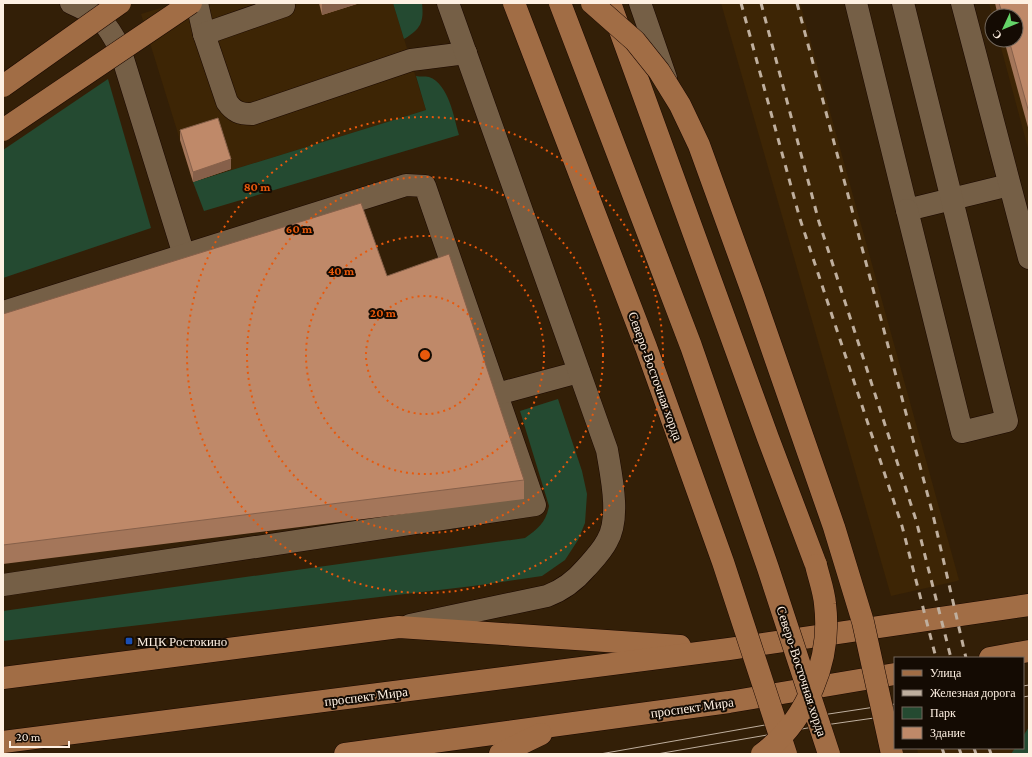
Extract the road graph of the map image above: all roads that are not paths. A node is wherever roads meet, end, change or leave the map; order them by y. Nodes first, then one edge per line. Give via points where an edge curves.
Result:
1 (71, 3) edge
2 (120, 3) edge
3 (191, 3) edge
4 (197, 3) edge
5 (448, 3) edge
6 (514, 3) edge
7 (560, 3) edge
8 (592, 3) edge
9 (610, 3) edge
10 (640, 3) edge
11 (856, 3) edge
12 (904, 3) edge
13 (962, 3) edge
14 (284, 6) dead end
15 (204, 34) junction
16 (466, 53) junction
17 (3, 86) edge
18 (3, 130) edge
19 (1009, 185) junction
20 (952, 199) junction
21 (907, 210) junction
22 (184, 255) junction
23 (1029, 258) edge
24 (3, 312) edge
25 (579, 372) junction
26 (497, 394) junction
27 (800, 456) dead end
28 (3, 586) edge
29 (1029, 606) edge
30 (399, 627) junction
31 (729, 650) junction
32 (1029, 652) edge
33 (996, 657) edge
34 (894, 674) edge
35 (3, 678) edge
36 (560, 725) junction
37 (3, 742) edge
38 (345, 754) edge
39 (500, 754) edge
40 (762, 754) edge
41 (786, 754) edge
42 (829, 754) edge
43 (892, 754) edge

1 - 22 street via 92,12 103,20 112,32 120,50
2 - 17 main road, bridge
3 - 18 main road, bridge
4 - 15 street
5 - 16 street
6 - 41 main road, Северо-Восточная хорда, bridge via 646,347 723,562
7 - 42 main road, Северо-Восточная хорда, bridge via 691,346
8 - 43 main road, bridge via 635,41 659,71 680,105 699,145 834,527 863,622
9 - 40 main road, bridge via 816,565 826,603 826,636 819,674 805,705 789,728
10 - 27 street
11 - 21 street
12 - 20 street
13 - 19 street
14 - 15 street
15 - 16 street via 227,102 233,110 243,114 252,114 411,60
16 - 25 street
19 - 20 street
19 - 23 street
20 - 21 street
20 - 21 street via 1007,421 962,432
22 - 24 street
22 - 26 street via 406,185 425,186
25 - 26 street
25 - 30 street via 607,450 613,483 614,520 608,540 572,583 558,592
26 - 28 street via 535,505
29 - 31 main road, проспект Мира
30 - 31 main road, проспект Мира
30 - 35 main road, проспект Мира
31 - 37 main road, проспект Мира
32 - 33 main road
34 - 36 main road, проспект Мира via 730,702
36 - 38 main road, проспект Мира
36 - 39 main road

